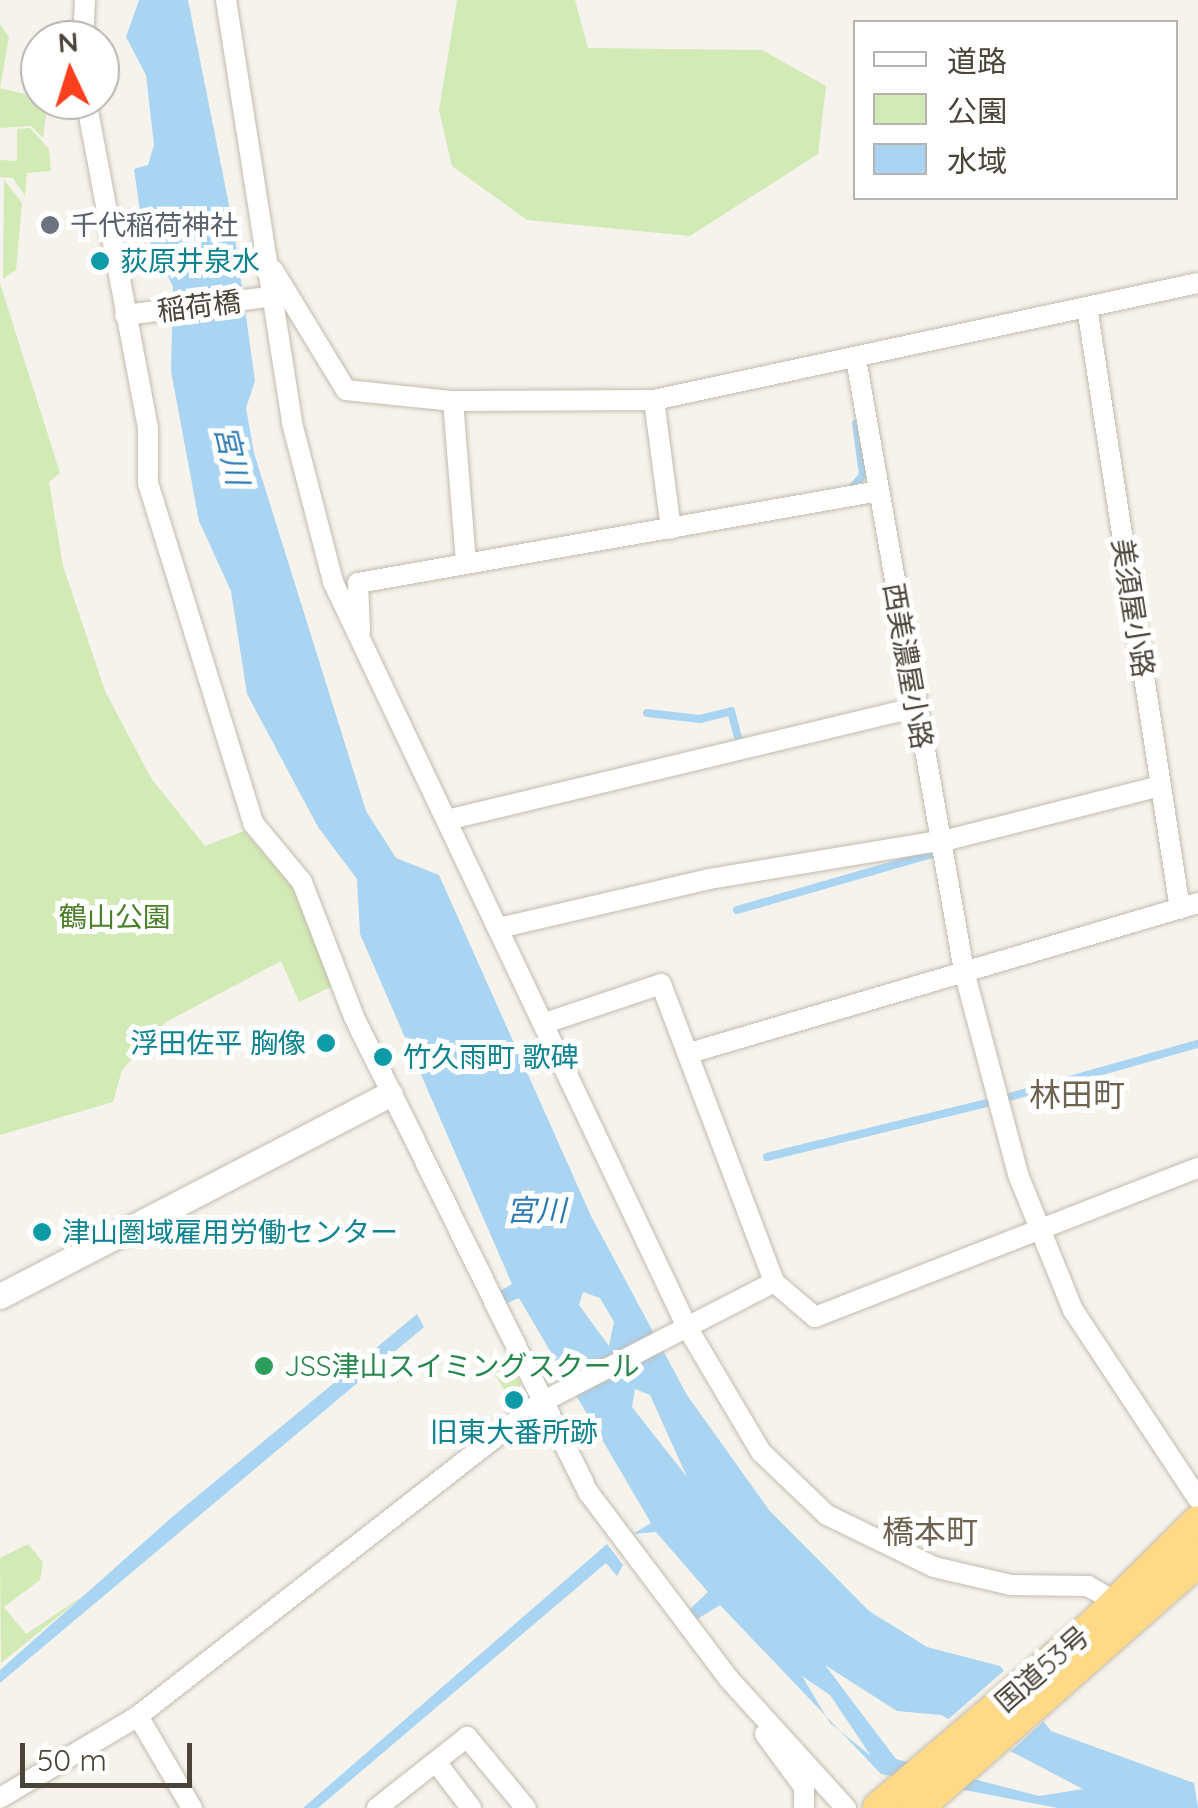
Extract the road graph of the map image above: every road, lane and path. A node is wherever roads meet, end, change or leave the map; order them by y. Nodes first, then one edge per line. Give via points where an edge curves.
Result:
1 (226, 0) edge
2 (90, 120) edge
3 (272, 269) junction
4 (1198, 283) edge
5 (272, 296) junction
6 (1088, 307) junction
7 (127, 314) junction
8 (856, 360) junction
9 (654, 400) junction
10 (453, 401) junction
11 (878, 492) junction
12 (670, 529) junction
13 (466, 562) junction
14 (360, 634) junction
15 (915, 708) junction
16 (1160, 786) junction
17 (447, 820) junction
18 (938, 834) junction
19 (1189, 906) edge
20 (498, 928) junction
21 (964, 971) junction
22 (545, 1022) junction
23 (692, 1052) junction
24 (390, 1094) junction
25 (1198, 1168) edge
26 (1038, 1237) junction
27 (774, 1282) junction
28 (0, 1296) edge
29 (687, 1327) junction
30 (538, 1404) junction
31 (1198, 1499) edge
32 (1198, 1522) edge
33 (1198, 1560) edge
34 (1128, 1610) junction
35 (1103, 1635) junction
36 (728, 1678) junction
37 (138, 1716) junction
38 (436, 1762) junction
39 (0, 1798) edge
40 (192, 1808) edge
41 (377, 1808) edge
42 (471, 1808) edge
43 (526, 1808) edge
44 (804, 1808) edge
45 (846, 1808) edge
46 (880, 1808) edge
47 (917, 1808) edge

1 - 3 street
2 - 7 street
3 - 5 street
3 - 10 street via 346,390
4 - 6 street
5 - 7 street, 稲荷橋
5 - 14 street via 312,515
6 - 8 street
6 - 16 street, 美須屋小路
7 - 24 street via 148,483 235,774 253,823 302,882
8 - 9 street
8 - 11 street, 西美濃屋小路
9 - 10 street
9 - 12 street
10 - 13 street
11 - 12 street
11 - 15 street, 西美濃屋小路
12 - 13 street
13 - 14 street via 358,583
14 - 17 street
15 - 17 street
15 - 18 street, 西美濃屋小路
16 - 18 street via 951,839
16 - 19 street, 美須屋小路
17 - 20 street
18 - 20 street
18 - 21 street, 西美濃屋小路
19 - 21 street
20 - 22 street
21 - 23 street
21 - 26 street, 西美濃屋小路
22 - 23 street via 661,984
22 - 29 street
23 - 27 street
24 - 28 street
24 - 30 street
25 - 26 street
26 - 27 street via 815,1317
26 - 31 street, 西美濃屋小路 via 1074,1310
27 - 29 street
29 - 30 street
29 - 34 street via 761,1452 827,1515 934,1567 1010,1585 1088,1586
30 - 36 street via 588,1492
30 - 37 street
32 - 34 highway, 国道53号
33 - 34 highway, 国道53号
34 - 35 highway, 国道53号
35 - 46 highway, 国道53号
35 - 47 highway, 国道53号
36 - 44 street via 804,1787
36 - 45 street
37 - 39 street
37 - 40 street
38 - 41 street
38 - 42 street
38 - 43 street via 467,1737

